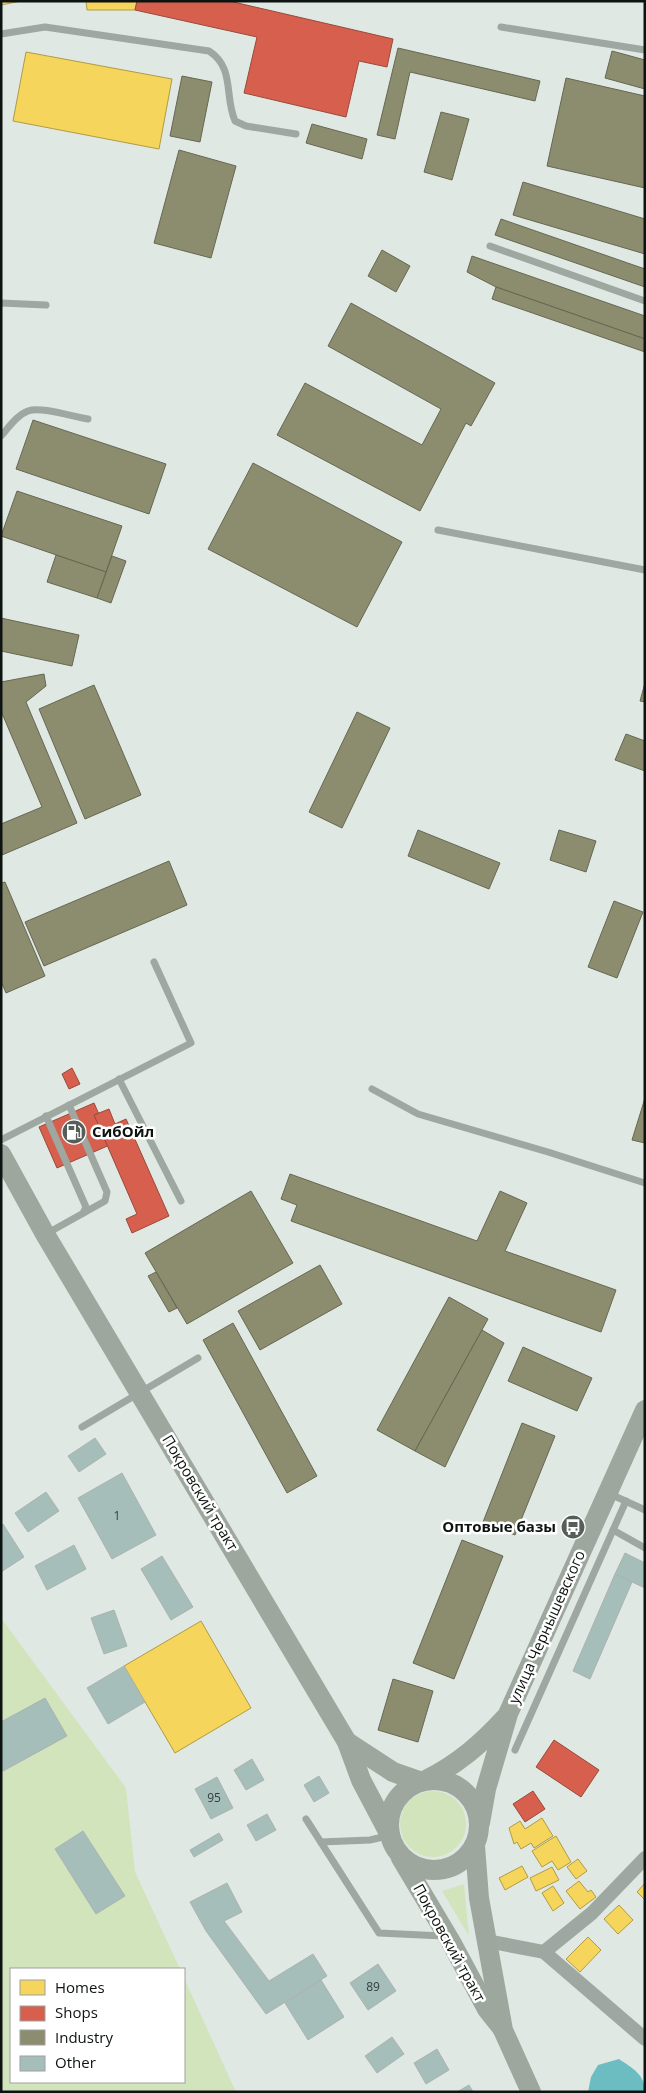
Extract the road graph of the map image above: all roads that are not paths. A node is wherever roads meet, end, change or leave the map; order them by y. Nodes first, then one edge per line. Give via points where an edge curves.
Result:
1 (501, 27) dead end
2 (1, 34) edge
3 (645, 50) edge
4 (296, 134) dead end
5 (490, 246) dead end
6 (645, 301) edge
7 (1, 304) edge
8 (46, 305) dead end
9 (88, 419) dead end
10 (1, 436) edge
11 (438, 530) dead end
12 (645, 570) edge
13 (154, 962) dead end
14 (119, 1079) junction
15 (372, 1090) dead end
16 (69, 1105) junction
17 (46, 1116) junction
18 (1, 1140) edge
19 (1, 1154) edge
20 (645, 1184) edge
21 (181, 1201) dead end
22 (83, 1214) junction
23 (45, 1234) junction
24 (198, 1358) dead end
25 (140, 1392) junction
26 (645, 1410) edge
27 (82, 1426) dead end
28 (608, 1492) junction
29 (626, 1501) junction
30 (645, 1510) edge
31 (613, 1530) junction
32 (645, 1548) edge
33 (508, 1714) junction
34 (347, 1742) junction
35 (515, 1750) dead end
36 (423, 1780) junction
37 (306, 1819) dead end
38 (480, 1824) junction
39 (390, 1835) junction
40 (321, 1842) junction
41 (475, 1846) junction
42 (398, 1854) junction
43 (645, 1858) edge
44 (447, 1936) junction
45 (487, 1941) junction
46 (544, 1952) junction
47 (503, 2030) junction
48 (645, 2039) edge
49 (531, 2092) edge

1 - 3 lane
2 - 4 lane via 45,27 209,51 221,59 226,71 230,110 235,121 246,126
5 - 6 lane
7 - 8 lane
9 - 10 lane via 36,409 18,417
11 - 12 lane
13 - 14 lane via 190,1043
14 - 16 lane
14 - 21 lane
15 - 20 lane via 418,1114
16 - 17 lane
16 - 22 lane via 108,1192 106,1201
17 - 18 lane
17 - 22 lane via 86,1207
19 - 23 main road, Покровский тракт
22 - 23 lane
23 - 25 main road, Покровский тракт
24 - 25 lane
25 - 27 lane
25 - 34 main road, Покровский тракт
26 - 28 main road, улица Чернышевского
28 - 29 lane
28 - 33 main road, улица Чернышевского
29 - 30 lane
29 - 31 lane
31 - 32 lane
31 - 35 lane
33 - 36 main road via 471,1753 450,1768
33 - 38 main road, улица Чернышевского via 486,1789
34 - 36 main road via 393,1772
34 - 39 main road, Покровский тракт via 361,1780
36 - 38 main road via 448,1781 466,1793 478,1812
36 - 39 main road via 406,1789 393,1805 388,1825
37 - 40 lane
38 - 41 main road
39 - 40 lane via 370,1840
39 - 42 main road
40 - 44 lane via 379,1933
41 - 42 main road via 459,1863 437,1870 414,1866
41 - 45 main road via 479,1898
42 - 44 main road, Покровский тракт
43 - 46 street via 592,1913
44 - 47 main road, Покровский тракт via 486,2009
45 - 46 street
45 - 47 main road
46 - 48 street
47 - 49 main road

